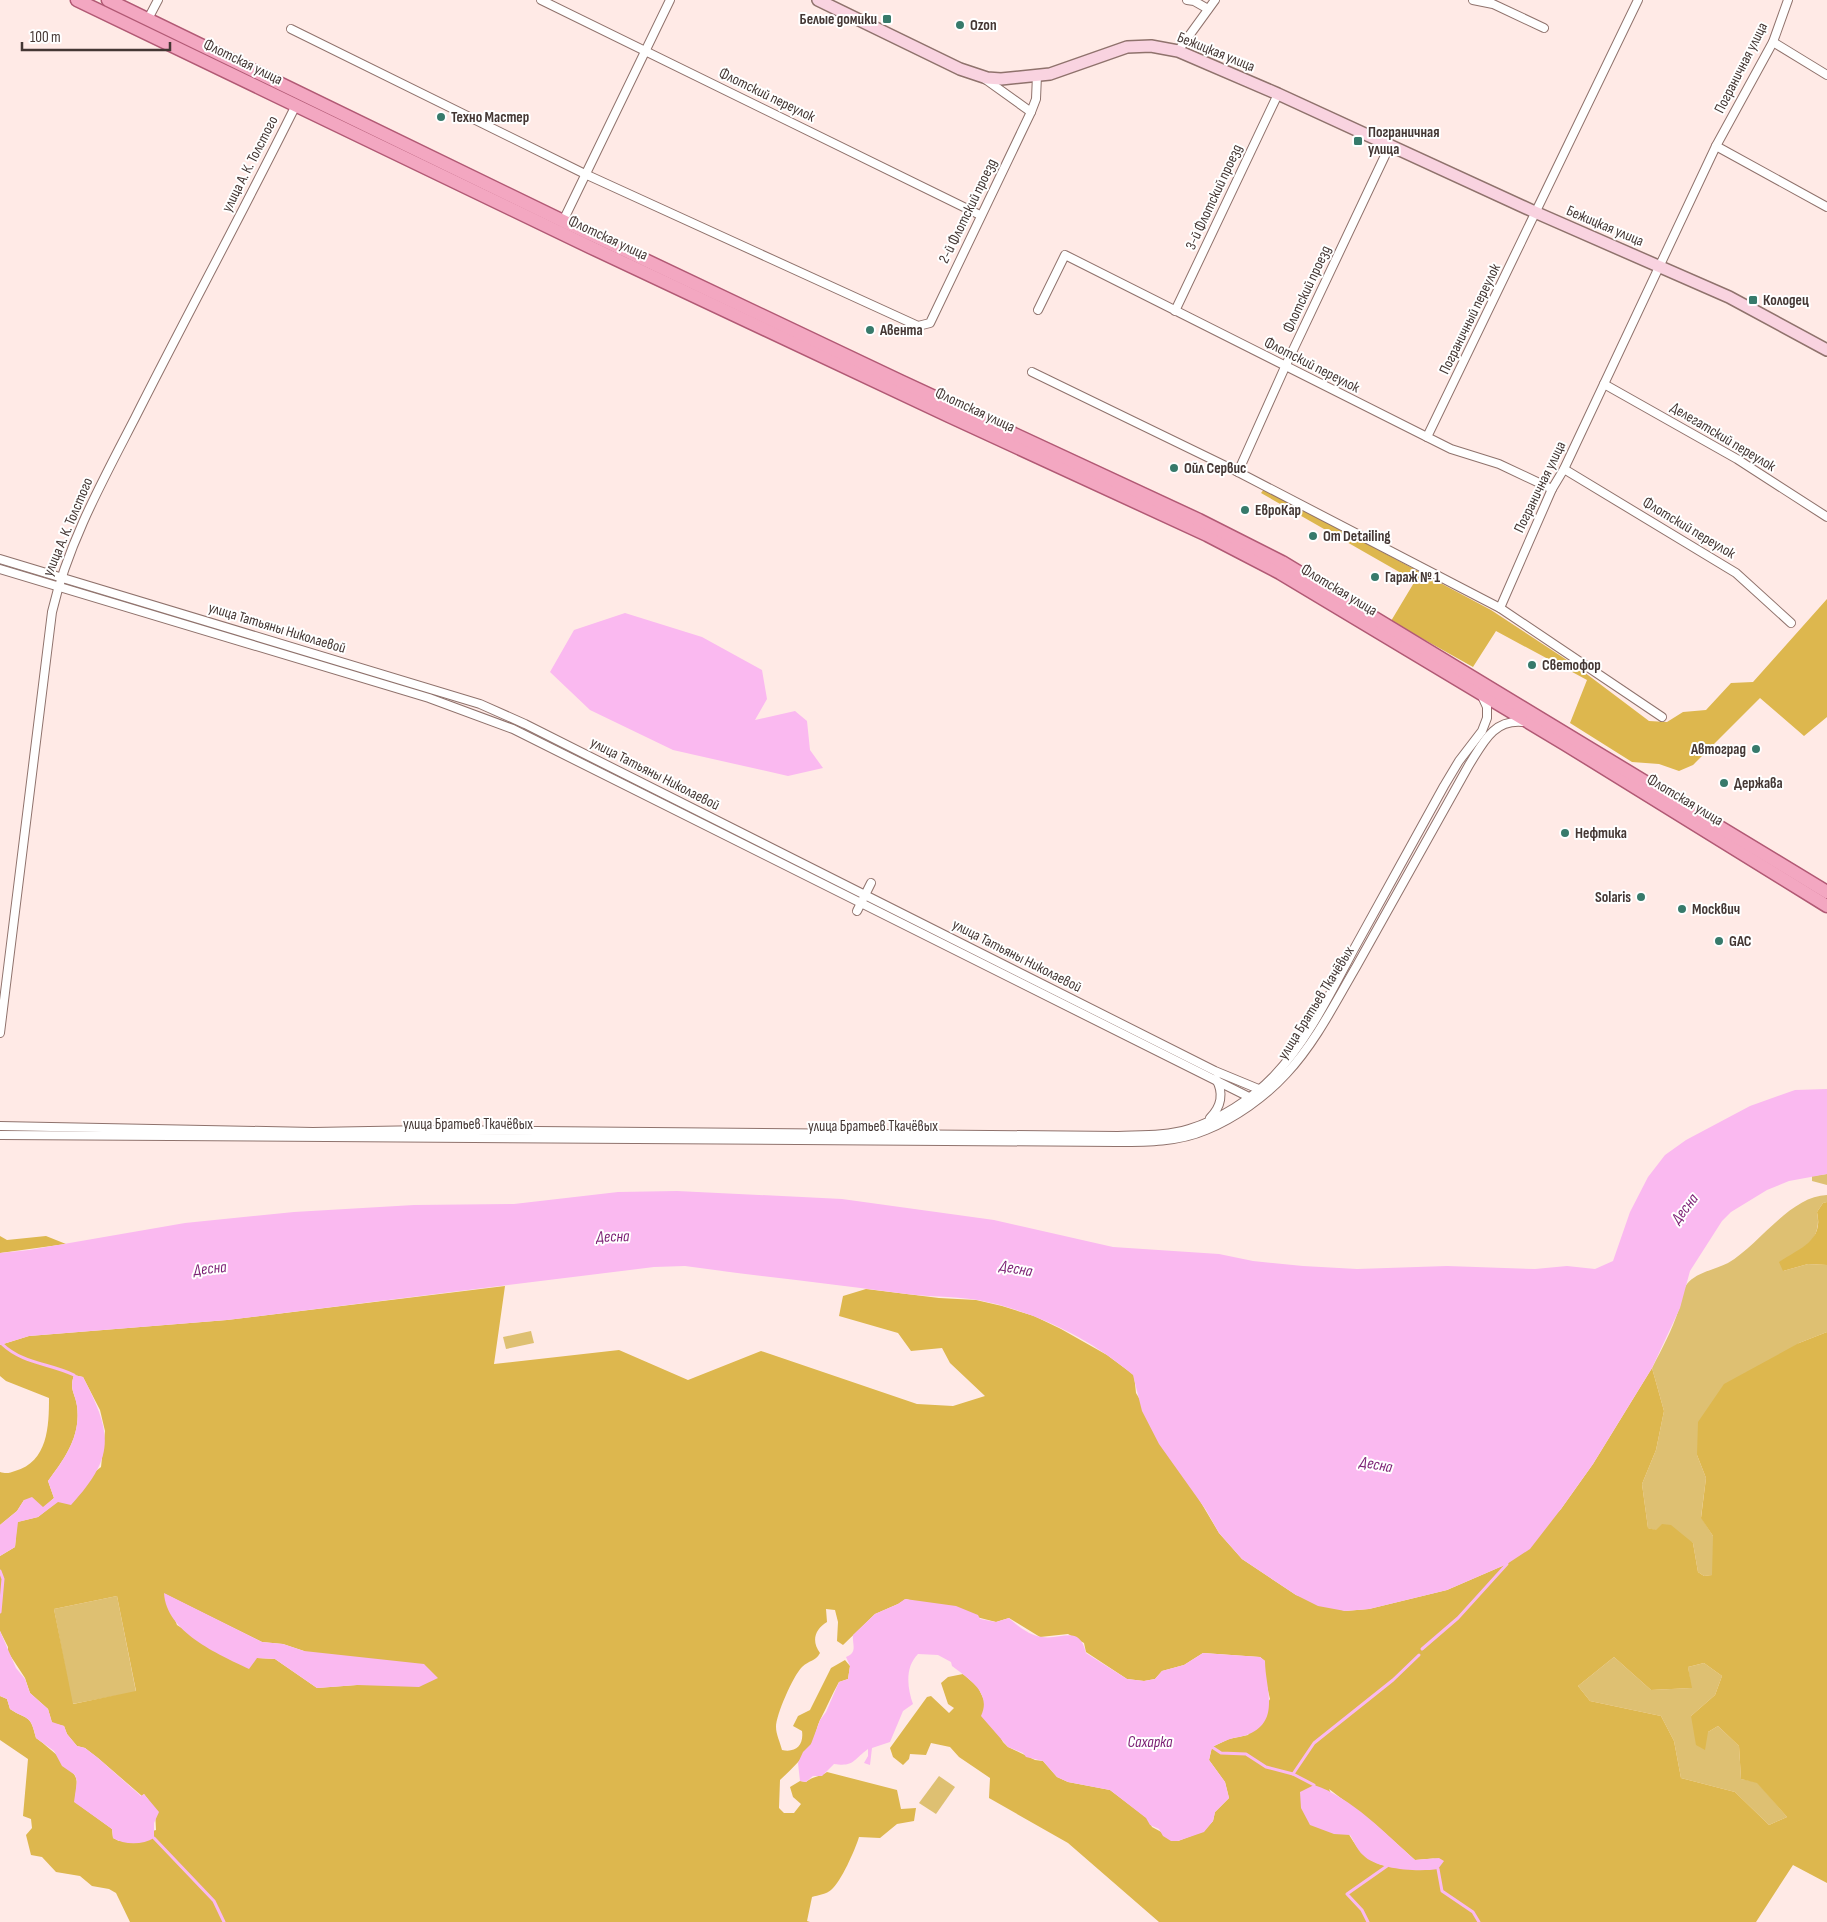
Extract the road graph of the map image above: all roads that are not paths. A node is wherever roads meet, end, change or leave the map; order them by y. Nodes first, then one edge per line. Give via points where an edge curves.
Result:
1 (78, 0) edge
2 (108, 0) edge
3 (158, 0) edge
4 (541, 0) edge
5 (670, 0) edge
6 (818, 0) edge
7 (1187, 0) edge
8 (1215, 0) edge
9 (1473, 0) edge
10 (1638, 0) edge
11 (1788, 0) edge
12 (1208, 8) junction
13 (148, 20) junction
14 (1544, 28) dead end
15 (291, 29) dead end
16 (1773, 42) junction
17 (646, 50) junction
18 (1178, 51) junction
19 (1037, 75) junction
20 (1827, 75) edge
21 (982, 76) junction
22 (1278, 94) junction
23 (296, 105) junction
24 (1031, 112) junction
25 (1390, 145) junction
26 (1716, 146) junction
27 (585, 174) junction
28 (1827, 207) edge
29 (1537, 213) junction
30 (980, 215) junction
31 (563, 221) junction
32 (1660, 266) junction
33 (1038, 310) dead end
34 (1176, 311) junction
35 (1827, 350) edge
36 (1285, 367) junction
37 (1032, 372) dead end
38 (1604, 384) junction
39 (1427, 437) junction
40 (1564, 468) junction
41 (1238, 472) junction
42 (1552, 489) junction
43 (1827, 517) edge
44 (0, 559) edge
45 (0, 568) edge
46 (60, 577) junction
47 (58, 586) junction
48 (1500, 608) junction
49 (1791, 623) dead end
50 (1482, 696) junction
51 (1662, 717) dead end
52 (1527, 722) junction
53 (871, 883) dead end
54 (1827, 892) edge
55 (863, 898) junction
56 (1827, 906) edge
57 (857, 911) dead end
58 (0, 1033) edge
59 (1218, 1076) junction
60 (1266, 1083) junction
61 (1263, 1091) junction
62 (1253, 1099) junction
63 (1206, 1122) junction
64 (0, 1126) edge
65 (0, 1135) edge

1 - 23 main road, Флотская улица
2 - 13 main road, Флотская улица
3 - 13 street
4 - 17 street, Флотский переулок
5 - 17 street
6 - 21 street, Бежицкая улица via 960,69
7 - 12 street
8 - 12 street
9 - 14 street via 1493,4
10 - 29 street
11 - 16 street, Пограничная улица
12 - 18 street
13 - 31 main road, Флотская улица
15 - 27 street
16 - 20 street
16 - 26 street, Пограничная улица
17 - 27 street
17 - 30 street, Флотский переулок
18 - 19 street, Бежицкая улица via 1127,47 1050,74
18 - 22 street, Бежицкая улица
19 - 21 street, Бежицкая улица via 1001,80
19 - 24 street, 2-й Флотский проезд via 1036,99
21 - 24 street
22 - 25 street, Бежицкая улица
22 - 34 street, 3-й Флотский проезд
23 - 46 street, улица А. К. Толстого via 108,472
23 - 50 main road, Флотская улица via 948,416 1207,534 1280,573
24 - 30 street, 2-й Флотский проезд
25 - 29 street, Бежицкая улица
25 - 36 street, Флотский проезд
26 - 28 street
26 - 32 street, Пограничная улица
27 - 30 street, 2-й Флотский проезд via 918,326 930,323
27 - 31 street
29 - 32 street, Бежицкая улица
29 - 39 street, Пограничный переулок
31 - 54 main road, Флотская улица via 1282,562
32 - 35 street, Бежицкая улица via 1729,297
32 - 38 street, Пограничная улица
33 - 34 street, Флотский переулок via 1065,255
34 - 36 street, Флотский переулок
36 - 39 street, Флотский переулок
36 - 41 street, Флотский проезд
37 - 41 street
38 - 40 street, Пограничная улица
38 - 43 street, Делегатский переулок via 1737,459
39 - 42 street, Флотский переулок via 1451,449 1499,464
40 - 42 street, Пограничная улица
40 - 49 street, Флотский переулок via 1736,573
41 - 48 street
42 - 48 street, Пограничная улица
44 - 46 street, улица Татьяны Николаевой
45 - 47 street, улица Татьяны Николаевой
46 - 47 street, улица А. К. Толстого
46 - 55 street, улица Татьяны Николаевой via 480,704
47 - 55 street, улица Татьяны Николаевой via 429,698 498,722
47 - 58 street, улица А. К. Толстого via 52,612
48 - 51 street
50 - 52 main road, Флотская улица
50 - 60 street, улица Братьев Ткачёвых via 1487,707 1482,730 1444,786 1334,988 1282,1068
52 - 56 main road, Флотская улица
52 - 61 street, улица Братьев Ткачёвых via 1511,721 1498,725 1488,735 1317,1031 1288,1073
53 - 55 street
55 - 57 street
55 - 59 street, улица Татьяны Николаевой
59 - 60 street
59 - 61 street, улица Татьяны Николаевой
59 - 62 street, улица Татьяны Николаевой
59 - 63 street via 1220,1104
60 - 61 street, улица Братьев Ткачёвых
61 - 62 street, улица Братьев Ткачёвых
62 - 63 street, улица Братьев Ткачёвых
62 - 65 street, улица Братьев Ткачёвых via 1209,1129 1191,1136 1158,1141
63 - 64 street, улица Братьев Ткачёвых via 1157,1135 1118,1136 426,1130 312,1132

